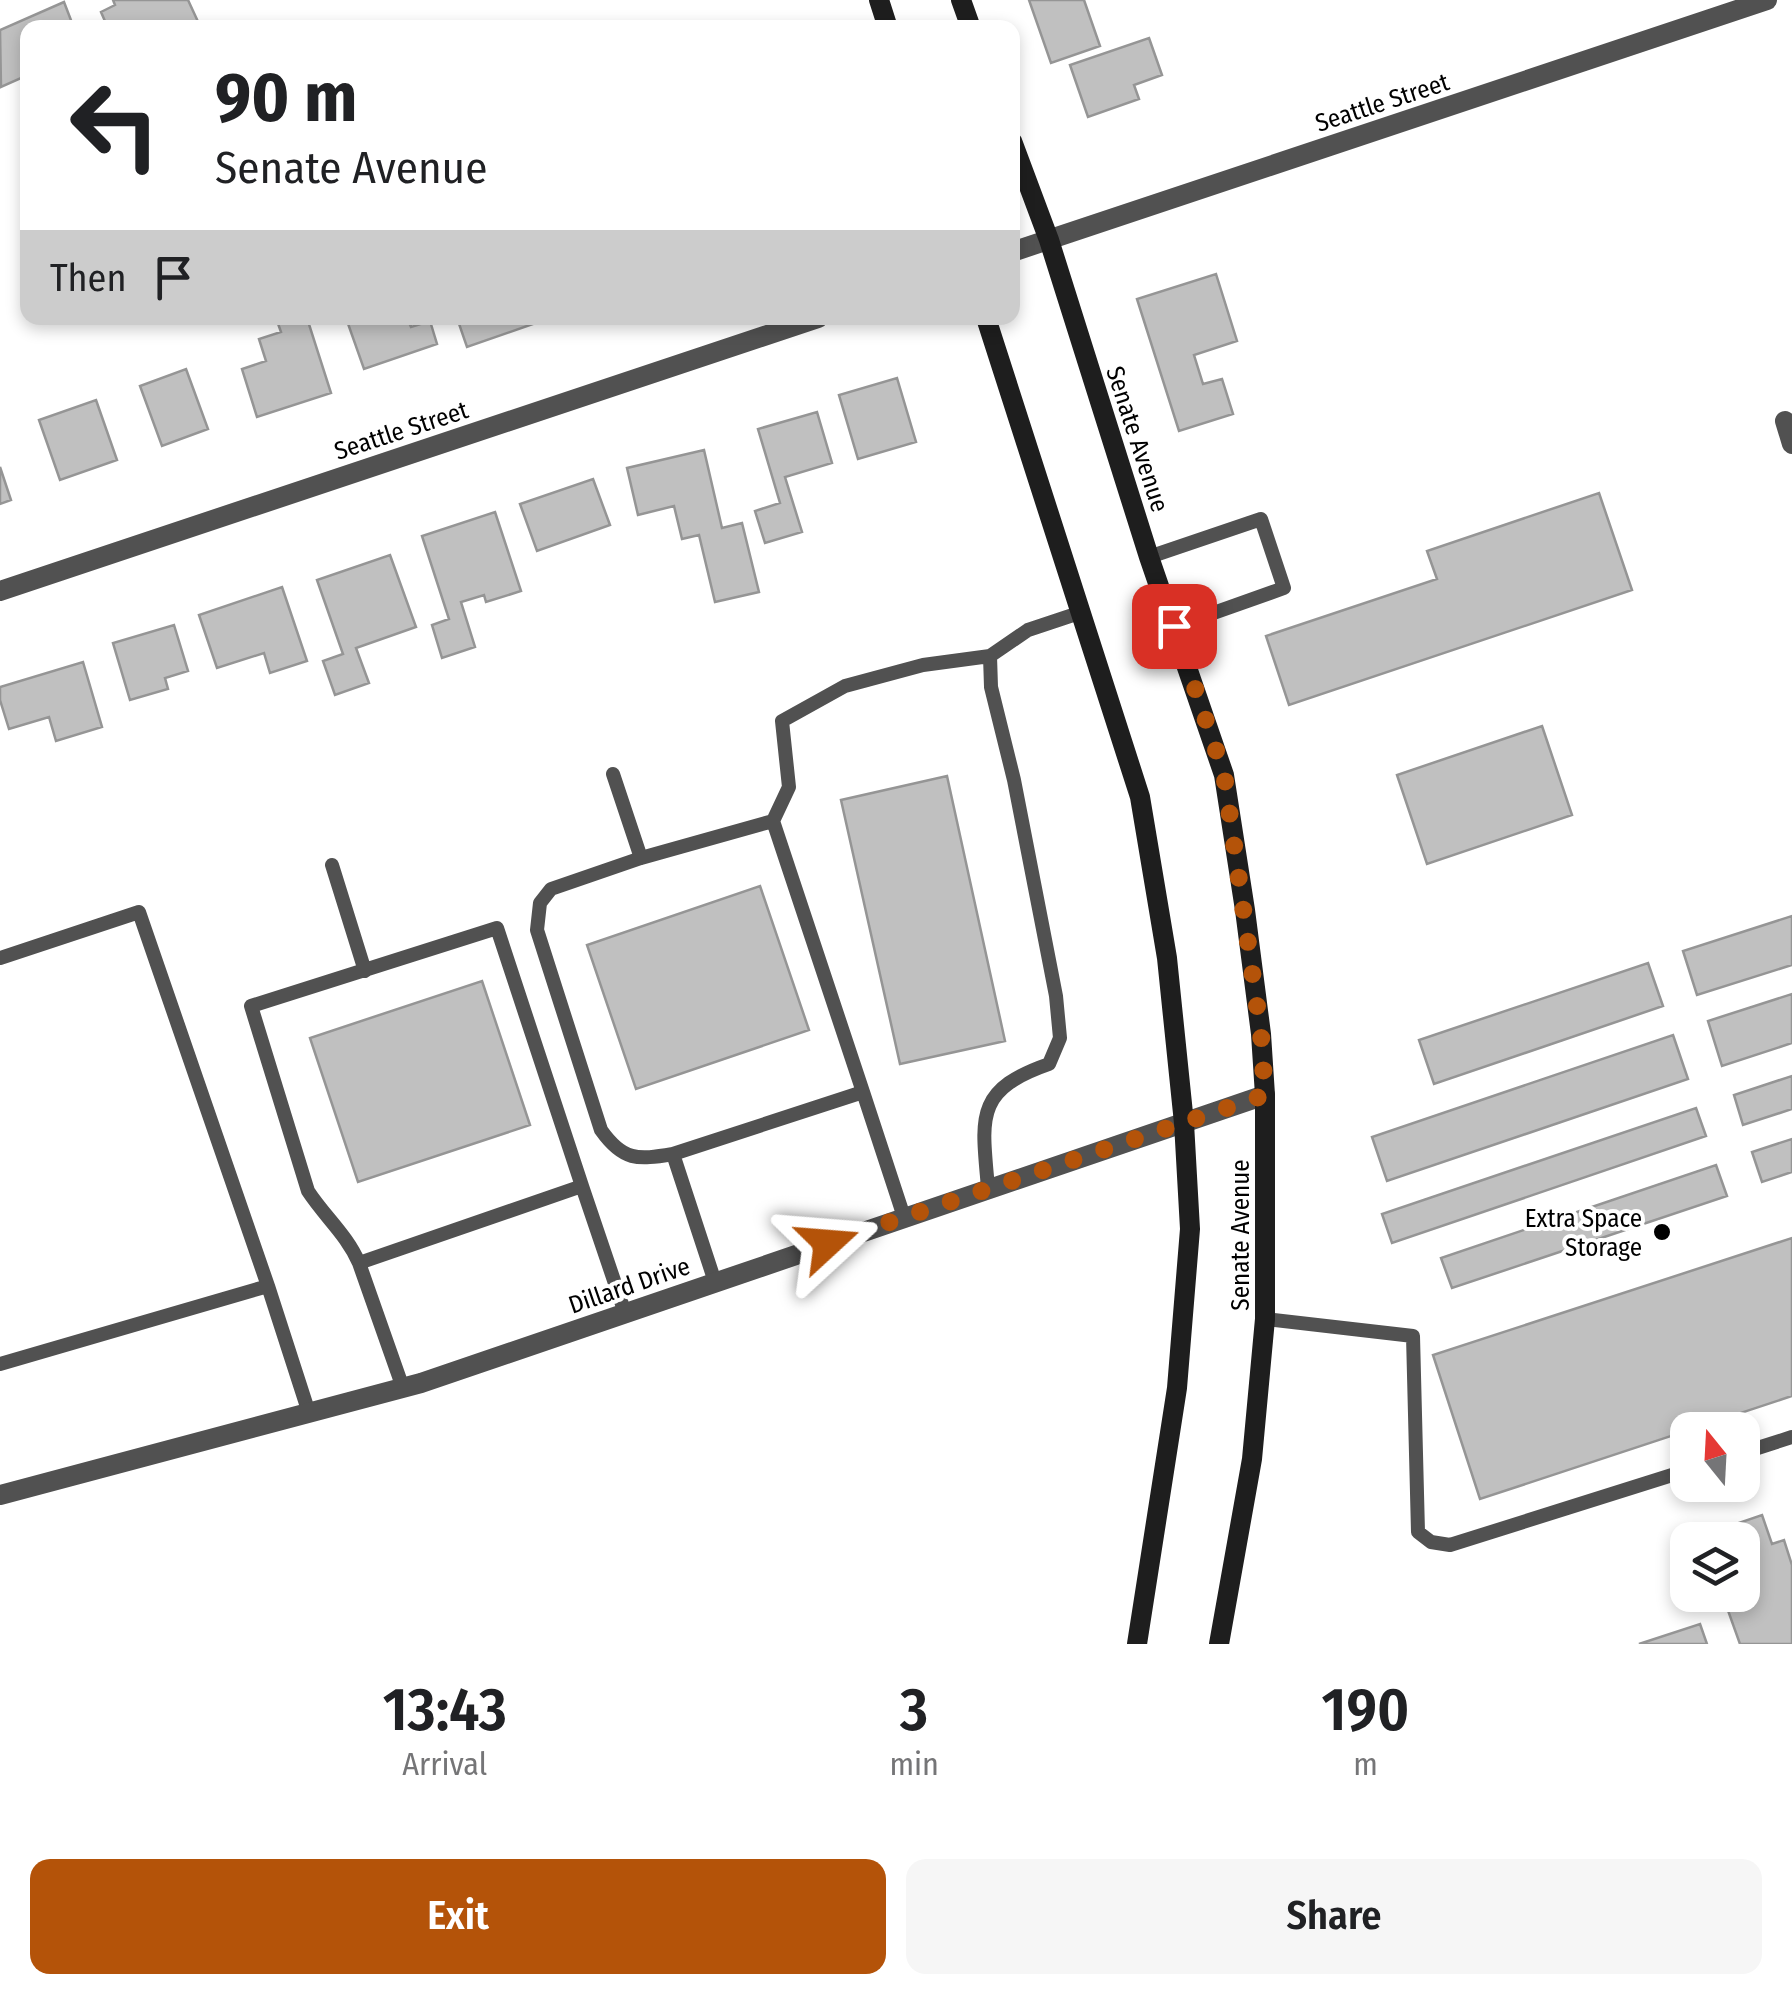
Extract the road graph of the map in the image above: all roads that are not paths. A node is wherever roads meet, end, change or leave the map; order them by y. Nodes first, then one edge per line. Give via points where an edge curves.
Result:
1 (1767, 0) edge
2 (1020, 162) edge
3 (1049, 240) junction
4 (1020, 249) edge
5 (797, 325) edge
6 (988, 325) edge
7 (1784, 421) dead end
8 (1792, 444) edge
9 (1150, 556) junction
10 (0, 591) edge
11 (1082, 612) junction
12 (1174, 626) junction
13 (990, 656) junction
14 (613, 774) dead end
15 (773, 820) junction
16 (641, 858) junction
17 (332, 865) dead end
18 (0, 958) edge
19 (365, 971) junction
20 (862, 1092) junction
21 (1265, 1095) junction
22 (1184, 1123) junction
23 (673, 1154) junction
24 (582, 1186) junction
25 (988, 1188) junction
26 (904, 1217) junction
27 (359, 1263) junction
28 (715, 1282) junction
29 (268, 1286) junction
30 (625, 1313) junction
31 (1265, 1319) junction
32 (0, 1364) edge
33 (403, 1388) junction
34 (309, 1413) junction
35 (1792, 1438) edge
36 (1760, 1448) edge
37 (1670, 1476) edge
38 (0, 1495) edge
39 (1136, 1644) edge
40 (1219, 1644) edge

1 - 3 street, Seattle Street
2 - 3 street, Senate Avenue
3 - 4 street, Seattle Street
3 - 9 street, Senate Avenue
5 - 10 street, Seattle Street
6 - 11 street, Senate Avenue
7 - 8 street
9 - 12 street, Senate Avenue
9 - 12 lane via 1261,519 1284,588
11 - 13 lane via 1028,630
11 - 22 street, Senate Avenue via 1140,798 1167,958
12 - 21 street, Senate Avenue via 1224,774
13 - 15 lane via 845,686 782,721 790,788
13 - 25 lane via 1060,1038 1048,1064 1016,1075 993,1096 983,1128
14 - 16 lane
15 - 16 lane
15 - 20 lane
16 - 23 lane via 551,889 540,903 537,930 601,1130 626,1155
17 - 19 lane
18 - 29 lane via 139,912
19 - 24 lane via 497,928
19 - 27 lane via 251,1006 308,1191 350,1240
20 - 23 lane
20 - 26 lane
21 - 22 street, Dillard Drive
21 - 31 street, Senate Avenue
22 - 25 street, Dillard Drive
22 - 39 street, Senate Avenue via 1190,1229 1177,1388
23 - 28 lane
24 - 27 lane
24 - 30 lane
25 - 26 street, Dillard Drive
26 - 28 street, Dillard Drive
27 - 33 lane
28 - 30 street, Dillard Drive
29 - 32 lane
29 - 34 lane
30 - 33 street, Dillard Drive
31 - 37 lane via 1413,1336 1418,1532 1431,1542 1450,1545
31 - 40 street, Senate Avenue via 1252,1458
33 - 34 street, Dillard Drive
34 - 38 street, Dillard Drive
35 - 36 lane

